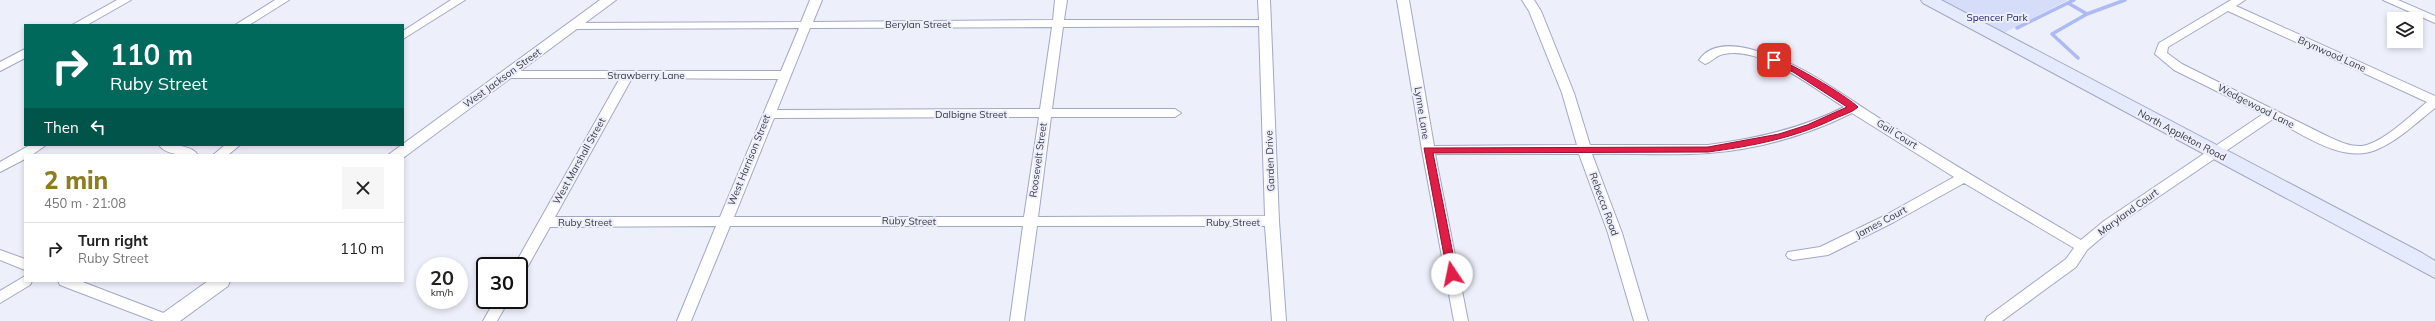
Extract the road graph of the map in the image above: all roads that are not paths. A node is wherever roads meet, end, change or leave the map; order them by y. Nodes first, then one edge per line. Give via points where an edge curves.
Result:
1 (125, 0) edge
2 (283, 0) edge
3 (459, 0) edge
4 (609, 0) edge
5 (816, 0) edge
6 (1061, 0) edge
7 (1264, 0) edge
8 (1403, 0) edge
9 (1528, 0) edge
10 (1929, 0) edge
11 (2239, 0) edge
12 (2389, 0) edge
13 (2228, 7) junction
14 (2435, 20) edge
15 (1265, 23) junction
16 (80, 24) edge
17 (243, 24) edge
18 (806, 24) junction
19 (1057, 24) junction
20 (572, 26) junction
21 (404, 35) edge
22 (24, 54) edge
23 (1705, 60) dead end
24 (0, 67) edge
25 (507, 74) junction
26 (628, 75) junction
27 (784, 75) junction
28 (2435, 101) edge
29 (1854, 107) junction
30 (1175, 113) dead end
31 (768, 114) junction
32 (1044, 114) junction
33 (2272, 114) junction
34 (38, 146) edge
35 (168, 146) edge
36 (232, 146) edge
37 (1428, 150) junction
38 (1585, 151) junction
39 (2215, 152) junction
40 (24, 154) edge
41 (24, 154) edge
42 (189, 154) edge
43 (220, 154) edge
44 (397, 154) edge
45 (0, 168) edge
46 (1964, 177) junction
47 (724, 221) junction
48 (545, 222) junction
49 (1029, 222) junction
50 (1272, 222) junction
51 (2082, 247) junction
52 (1793, 255) dead end
53 (0, 256) edge
54 (526, 257) edge
55 (24, 265) edge
56 (2435, 271) edge
57 (24, 282) edge
58 (68, 282) edge
59 (220, 282) edge
60 (0, 298) edge
61 (497, 309) edge
62 (167, 321) edge
63 (490, 321) edge
64 (684, 321) edge
65 (1017, 321) edge
66 (1279, 321) edge
67 (1461, 321) edge
68 (1641, 321) edge
69 (1992, 321) edge

1 - 16 street
2 - 17 street
3 - 21 street
4 - 20 street, West Jackson Street
5 - 18 street, West Harrison Street
6 - 19 street, Roosevelt Street
7 - 15 street, Garden Drive
8 - 37 street, Lynne Lane
9 - 38 street, Rebecca Road via 1535,11 1568,93
10 - 39 main road, North Appleton Road
11 - 13 street
12 - 14 street
13 - 28 street, Brynwood Lane
13 - 33 street, Wedgewood Lane via 2163,45 2161,54 2178,67
15 - 19 street, Berylan Street
15 - 50 street, Garden Drive
18 - 19 street, Berylan Street
18 - 20 street, Berylan Street
18 - 27 street, West Harrison Street
19 - 32 street, Roosevelt Street
20 - 25 street, West Jackson Street
22 - 24 street
23 - 29 street, Gail Court via 1718,51 1730,49 1763,56 1796,70
25 - 26 street, Strawberry Lane
25 - 44 street, West Jackson Street
26 - 27 street, Strawberry Lane
26 - 48 street, West Marshall Street
27 - 31 street, West Harrison Street
28 - 33 street, Wedgewood Lane via 2380,143 2367,149 2354,150 2332,144
29 - 38 street via 1811,127 1747,144 1708,150
29 - 46 street, Gail Court
30 - 32 street, Dalbigne Street
31 - 32 street, Dalbigne Street
31 - 47 street, West Harrison Street
32 - 49 street, Roosevelt Street
33 - 39 street, Maryland Court
34 - 40 street
35 - 42 street
36 - 43 street
37 - 38 street
37 - 67 street, Lynne Lane
38 - 68 street, Rebecca Road via 1615,233
39 - 51 street, Maryland Court via 2115,220
39 - 56 main road, North Appleton Road
41 - 45 street
46 - 51 street, Gail Court
46 - 52 street, James Court via 1823,252
47 - 48 street, Ruby Street
47 - 49 street, Ruby Street
47 - 64 street, West Harrison Street
48 - 54 street, West Marshall Street
49 - 50 street, Ruby Street
49 - 65 street, Roosevelt Street
50 - 66 street, Garden Drive
51 - 69 street, Maryland Court via 2071,263
53 - 55 street
57 - 60 street
58 - 62 street
59 - 62 street
61 - 63 street

